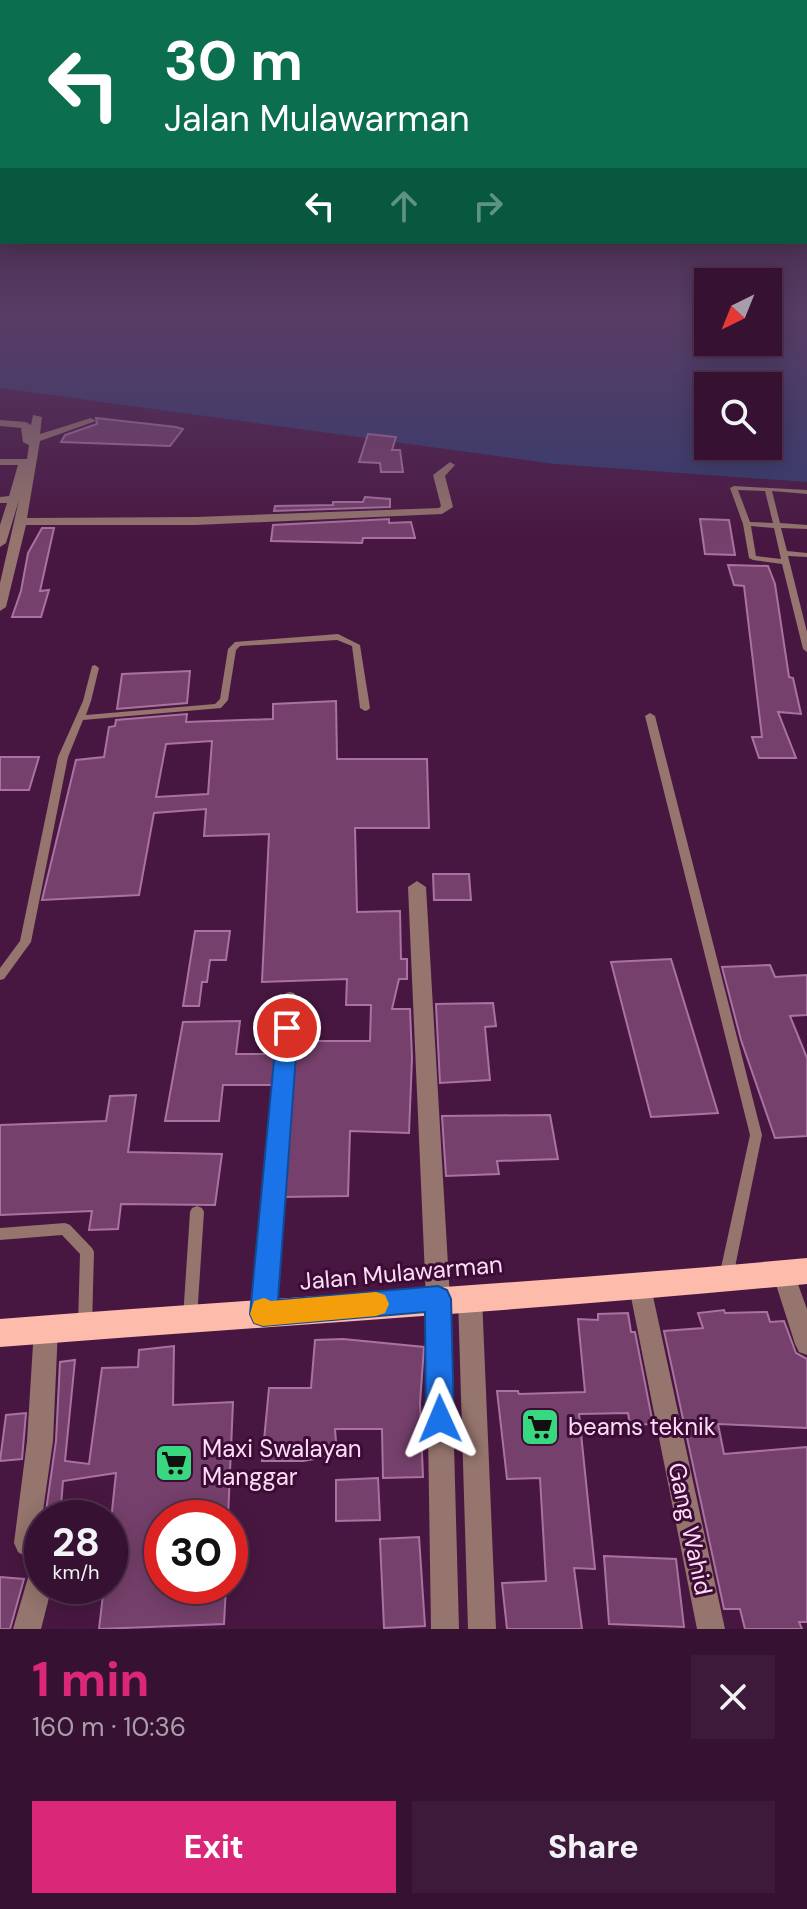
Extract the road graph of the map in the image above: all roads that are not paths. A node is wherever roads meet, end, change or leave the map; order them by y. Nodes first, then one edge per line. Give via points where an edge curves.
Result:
1 (37, 417) dead end
2 (91, 421) dead end
3 (0, 423) edge
4 (39, 438) junction
5 (0, 462) edge
6 (25, 462) junction
7 (450, 465) dead end
8 (768, 489) junction
9 (807, 492) edge
10 (14, 499) junction
11 (0, 500) edge
12 (23, 522) junction
13 (747, 524) junction
14 (775, 525) junction
15 (807, 527) edge
16 (0, 543) edge
17 (807, 555) edge
18 (786, 558) junction
19 (0, 607) edge
20 (804, 624) edge
21 (807, 649) edge
22 (95, 668) dead end
23 (365, 708) dead end
24 (650, 716) dead end
25 (80, 718) junction
26 (417, 887) dead end
27 (0, 976) edge
28 (290, 996) dead end
29 (197, 1212) dead end
30 (0, 1234) edge
31 (795, 1272) edge
32 (725, 1279) junction
33 (640, 1287) junction
34 (470, 1297) junction
35 (438, 1299) junction
36 (263, 1314) junction
37 (190, 1320) junction
38 (46, 1328) junction
39 (85, 1328) junction
40 (0, 1333) edge
41 (807, 1344) edge
42 (32, 1500) edge
43 (34, 1604) edge
44 (27, 1629) edge
45 (445, 1629) edge
46 (482, 1629) edge
47 (711, 1629) edge

1 - 4 street
2 - 4 street
3 - 6 street via 28,427
4 - 12 street
5 - 6 street
6 - 10 street
7 - 12 street via 439,479 447,507 442,511
8 - 9 lane
8 - 13 lane via 734,488
8 - 14 lane
10 - 11 street
10 - 16 street
12 - 19 street
13 - 14 lane
13 - 18 lane via 753,558
14 - 15 lane
14 - 18 lane
17 - 18 lane
18 - 20 lane
20 - 21 lane
22 - 25 lane
23 - 25 lane via 356,645 338,637 238,644 232,649 224,700 218,706
24 - 32 lane via 756,1135
25 - 27 lane via 63,757 25,942
26 - 35 street
28 - 36 lane
29 - 37 lane
30 - 39 lane via 65,1229 75,1237 87,1252
31 - 32 main road, Jalan Mulawarman
31 - 41 street
32 - 33 main road, Jalan Mulawarman
33 - 34 main road, Jalan Mulawarman
33 - 47 street, Gang Wahid
34 - 35 main road, Jalan Mulawarman
34 - 46 street
35 - 36 main road, Jalan Mulawarman
35 - 45 street
36 - 37 main road, Jalan Mulawarman
37 - 39 main road, Jalan Mulawarman
38 - 39 main road, Jalan Mulawarman
38 - 40 main road, Jalan Mulawarman
38 - 42 street
43 - 44 street

